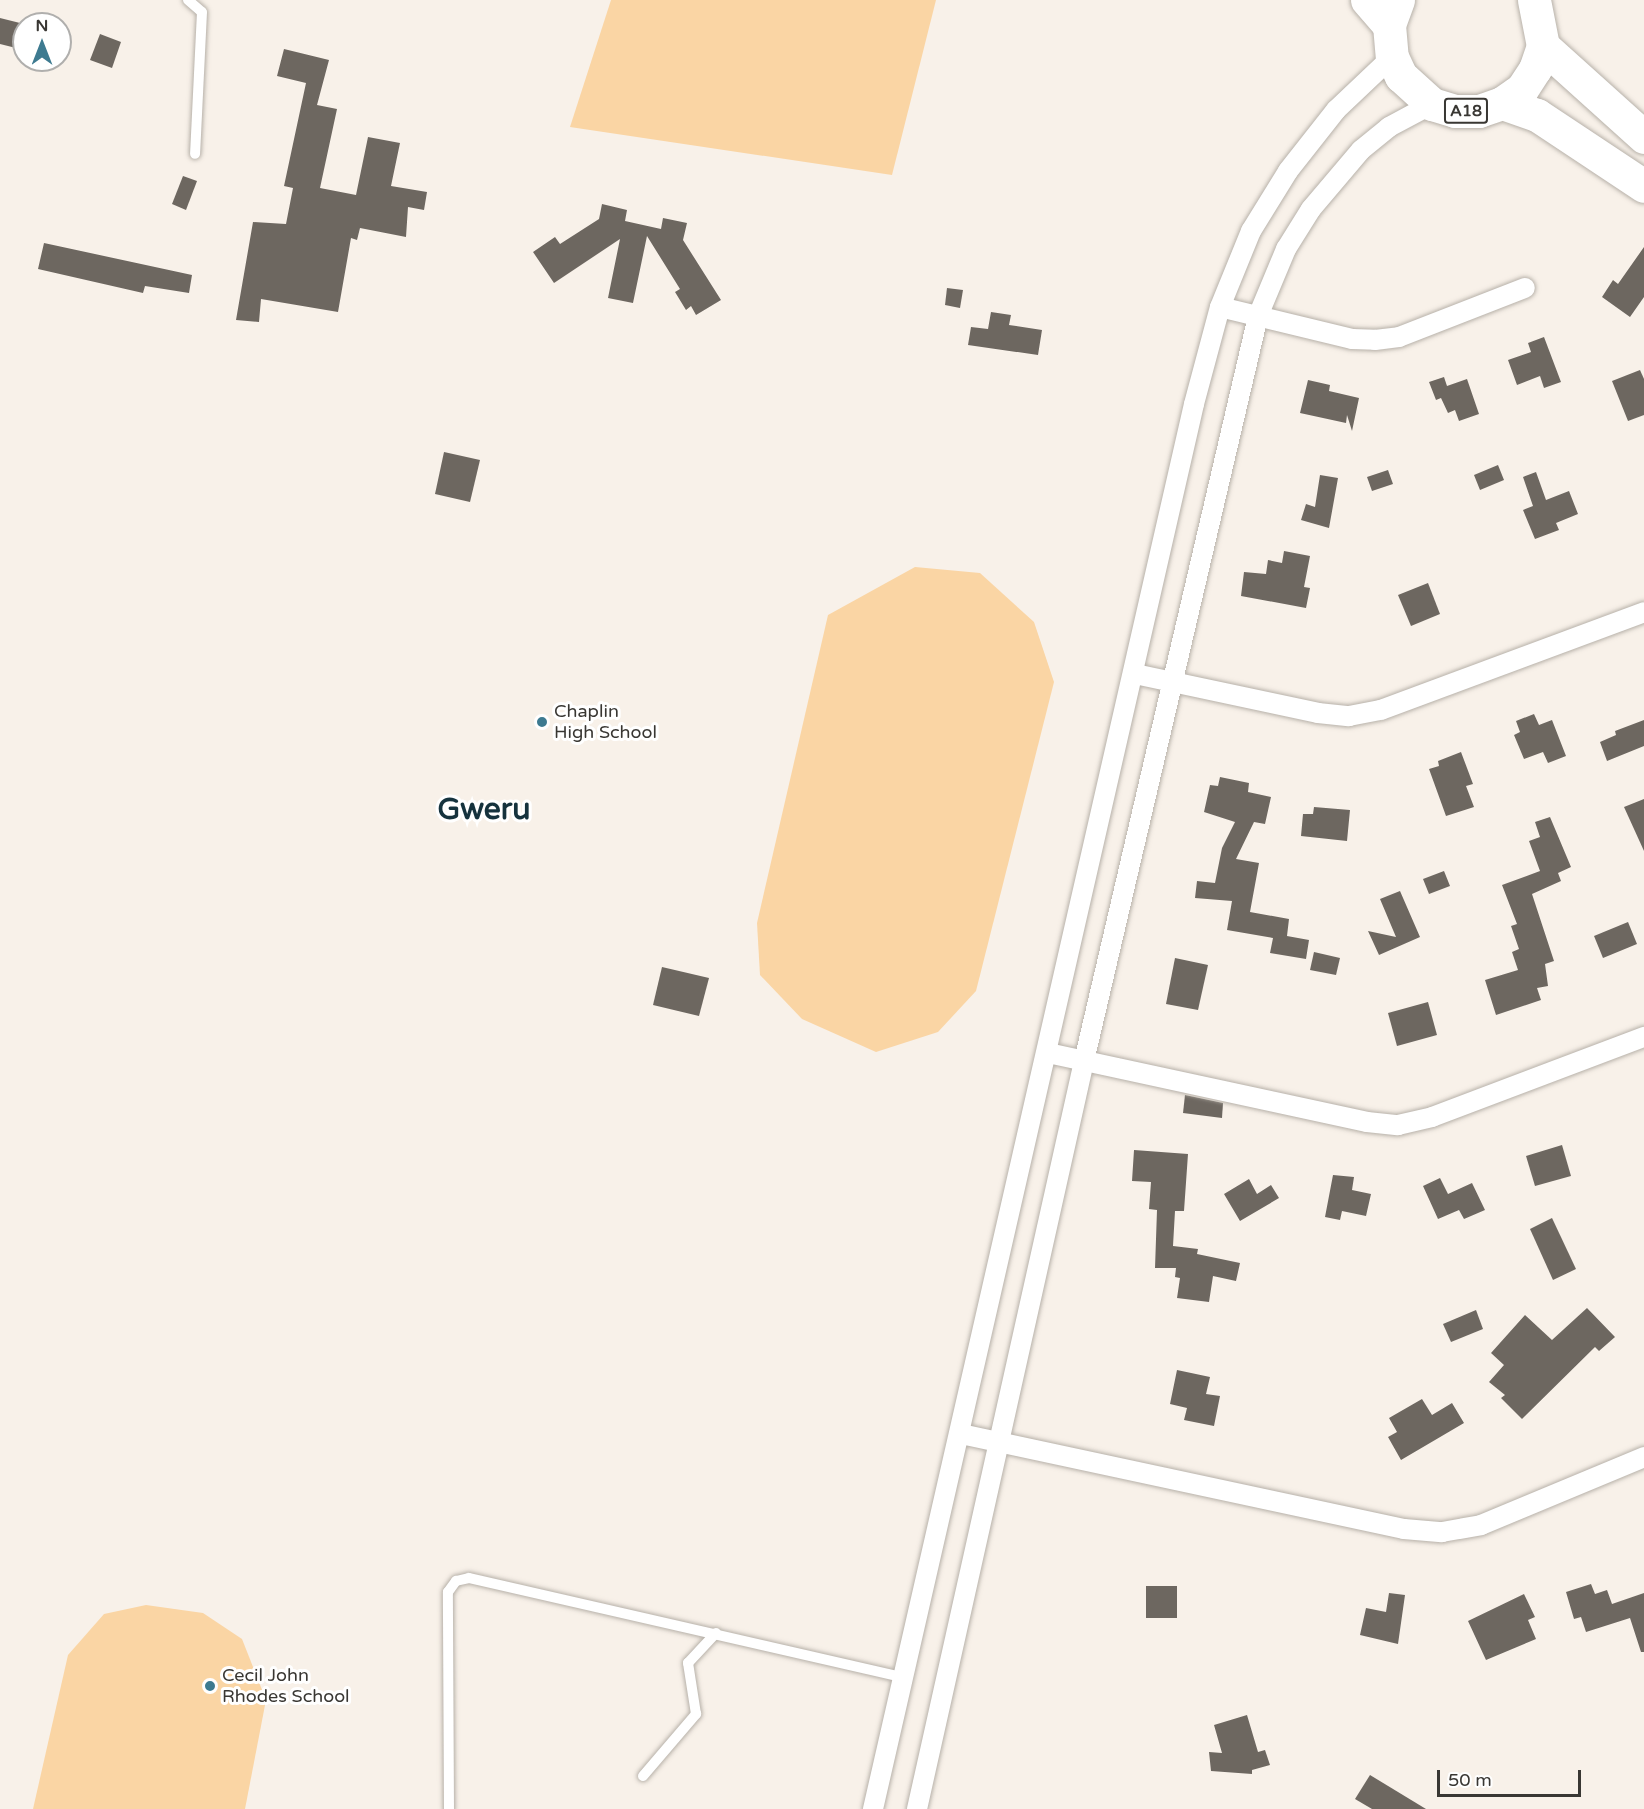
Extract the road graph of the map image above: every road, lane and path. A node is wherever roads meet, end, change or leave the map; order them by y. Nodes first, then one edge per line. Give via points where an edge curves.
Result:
1 (188, 0) edge
2 (1367, 0) edge
3 (1539, 2) edge
4 (1394, 13) edge
5 (1543, 46) junction
6 (1392, 57) junction
7 (1432, 104) junction
8 (1502, 104) junction
9 (1644, 137) edge
10 (195, 154) dead end
11 (1644, 186) edge
12 (1525, 288) dead end
13 (1220, 307) junction
14 (1258, 316) junction
15 (1644, 612) edge
16 (1135, 674) junction
17 (1174, 682) junction
18 (1644, 1037) edge
19 (1048, 1053) junction
20 (1084, 1061) junction
21 (961, 1434) junction
22 (997, 1443) junction
23 (1644, 1457) edge
24 (716, 1634) junction
25 (904, 1678) junction
26 (643, 1776) dead end
27 (449, 1809) edge
28 (873, 1809) edge
29 (917, 1809) edge

1 - 10 lane via 201,12
2 - 4 highway, A18
3 - 5 highway, A18
4 - 6 highway, A18
5 - 8 highway, A18 via 1522,89
5 - 9 highway
6 - 7 highway, A18 via 1414,92
6 - 13 street via 1336,110 1288,171 1251,231
7 - 8 highway, A18 via 1463,111
7 - 14 street via 1389,127 1360,150 1311,209 1286,249
8 - 11 highway, A18 via 1537,116
12 - 14 street via 1399,337 1375,340 1352,339
13 - 14 street
13 - 16 street
14 - 17 street
15 - 17 street via 1381,710 1349,716
16 - 17 street
16 - 19 street
17 - 20 street
18 - 20 street via 1432,1117 1398,1125 1367,1122
19 - 20 street
19 - 21 street
20 - 22 street
21 - 22 street
21 - 25 street
22 - 23 street via 1404,1529 1442,1532 1481,1525
22 - 29 street
24 - 25 lane
24 - 26 lane via 688,1663 696,1714
24 - 27 lane via 469,1578 456,1581 448,1592
25 - 28 street

